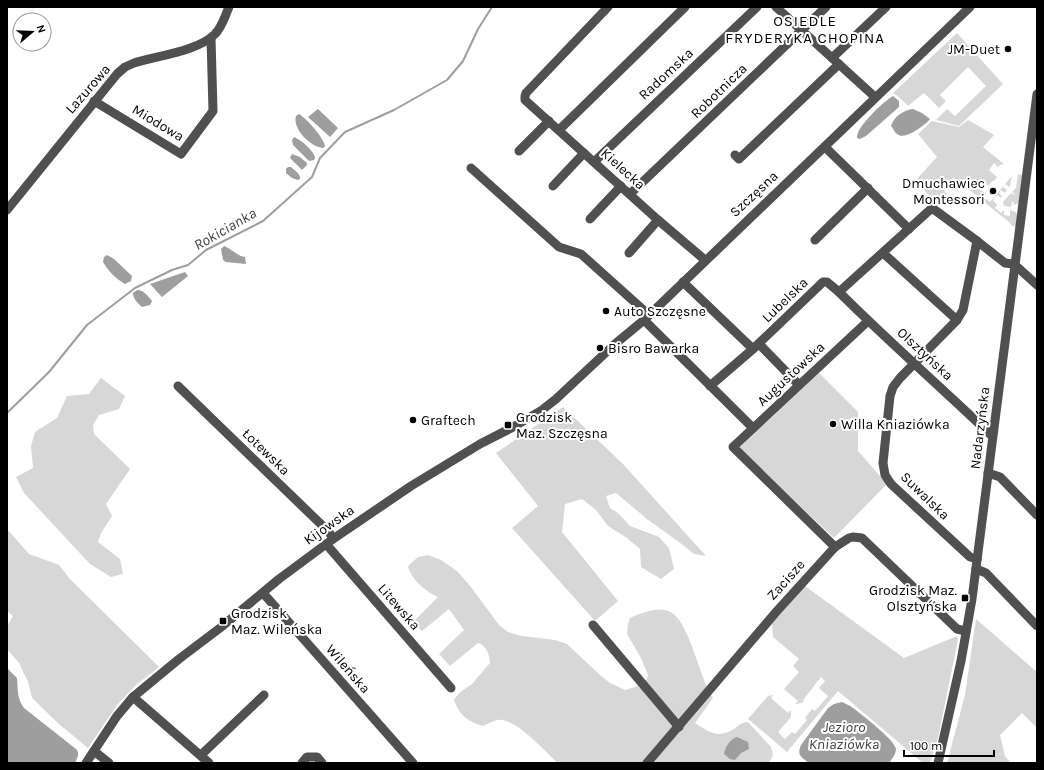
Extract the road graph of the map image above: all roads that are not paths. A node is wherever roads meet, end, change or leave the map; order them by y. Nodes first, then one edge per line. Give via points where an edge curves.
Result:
1 (229, 7) edge
2 (608, 7) edge
3 (685, 7) edge
4 (757, 7) edge
5 (776, 7) edge
6 (826, 7) edge
7 (886, 7) edge
8 (970, 7) edge
9 (802, 31) junction
10 (211, 38) junction
11 (835, 61) junction
12 (1037, 94) edge
13 (875, 98) junction
14 (94, 101) junction
15 (549, 121) junction
16 (559, 130) junction
17 (825, 147) junction
18 (518, 151) dead end
19 (584, 153) junction
20 (735, 155) dead end
21 (594, 162) junction
22 (471, 168) dead end
23 (553, 186) dead end
24 (621, 186) junction
25 (868, 188) junction
26 (630, 194) junction
27 (7, 208) edge
28 (590, 219) dead end
29 (658, 220) junction
30 (909, 229) junction
31 (815, 240) dead end
32 (977, 241) junction
33 (629, 253) dead end
34 (883, 253) junction
35 (705, 260) junction
36 (1014, 264) junction
37 (683, 282) junction
38 (1037, 285) edge
39 (839, 292) junction
40 (647, 317) junction
41 (957, 320) junction
42 (868, 321) junction
43 (756, 347) junction
44 (915, 363) junction
45 (799, 385) junction
46 (178, 386) dead end
47 (710, 386) junction
48 (556, 399) joint
49 (753, 428) junction
50 (992, 436) junction
51 (988, 473) junction
52 (1037, 515) edge
53 (333, 538) junction
54 (326, 544) junction
55 (835, 547) junction
56 (977, 564) junction
57 (263, 592) junction
58 (593, 625) dead end
59 (1037, 626) edge
60 (966, 632) junction
61 (451, 688) dead end
62 (264, 695) dead end
63 (133, 697) junction
64 (679, 727) junction
65 (94, 751) junction
66 (201, 756) junction
67 (649, 762) edge
68 (86, 763) edge
69 (109, 763) edge
70 (209, 763) edge
71 (302, 763) edge
72 (322, 763) edge
73 (413, 763) edge
74 (938, 763) edge

1 - 10 street, Lazurowa
2 - 15 street, Kielecka via 526,92 525,100
3 - 16 street
4 - 21 street, Radomska
5 - 9 street
6 - 9 street, Robotnicza
7 - 11 street
8 - 13 street, Szczęsna
9 - 11 street
9 - 26 street, Robotnicza
10 - 14 street, Lazurowa via 198,46 125,67
10 - 14 street, Miodowa via 213,112 181,154
11 - 13 street
11 - 20 street via 739,159
12 - 36 street, Nadarzyńska
13 - 17 street, Szczęsna
14 - 27 street, Lazurowa
15 - 16 street, Kielecka
15 - 18 street
16 - 19 street, Kielecka
17 - 25 street
17 - 35 street, Szczęsna
19 - 21 street, Kielecka
19 - 23 street
21 - 24 street, Kielecka
22 - 40 street via 560,247 581,254
24 - 26 street, Kielecka
24 - 28 street
25 - 30 street
25 - 31 street
26 - 29 street, Kielecka
29 - 33 street
29 - 35 street, Kielecka
30 - 32 street via 932,208
30 - 34 street
32 - 36 street via 1004,263
32 - 41 street, Suwalska via 964,310
34 - 39 street
34 - 41 street
35 - 37 street, Szczęsna
36 - 38 street
36 - 50 street, Nadarzyńska
37 - 40 street, Szczęsna
37 - 43 street
39 - 42 street, Olsztyńska
39 - 43 street, Lubelska via 827,282 823,282
40 - 47 street
40 - 48 street, Szczęsna
41 - 44 street, Suwalska
42 - 44 street, Olsztyńska
42 - 45 street, Augustowska
43 - 45 street
43 - 47 street, Lubelska
44 - 50 street, Olsztyńska
44 - 56 street, Suwalska via 896,382 892,391 883,469 891,484
45 - 49 street, Augustowska
46 - 53 street, Łotewska
47 - 49 street
48 - 53 street, Kijowska via 515,426 411,486
49 - 55 street, Augustowska via 733,447
50 - 51 street, Nadarzyńska
51 - 52 street via 1000,478
51 - 56 street, Nadarzyńska
53 - 54 street, Kijowska
54 - 57 street, Kijowska
54 - 61 street, Litewska
55 - 60 street, Zacisze via 853,536 862,538 957,629
55 - 64 street, Zacisze
56 - 59 street, Suwalska via 980,570 986,573
56 - 60 street, Nadarzyńska
57 - 63 street, Kijowska
57 - 73 street, Wileńska
58 - 64 street
60 - 74 street, Nadarzyńska
62 - 66 street
63 - 65 street, Kijowska
63 - 66 street
64 - 67 street, Zacisze
65 - 68 street, Kijowska
65 - 69 street
66 - 70 street
71 - 72 street via 307,757 317,757

